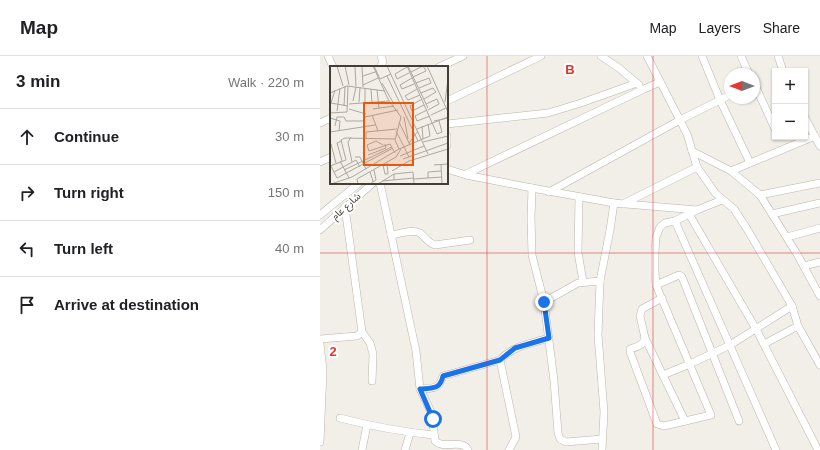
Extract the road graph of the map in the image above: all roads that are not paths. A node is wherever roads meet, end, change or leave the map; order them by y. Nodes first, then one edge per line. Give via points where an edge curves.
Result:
1 (328, 56) edge
2 (381, 56) edge
3 (462, 56) edge
4 (541, 56) edge
5 (601, 56) edge
6 (647, 56) edge
7 (702, 56) edge
8 (741, 56) edge
9 (778, 56) edge
10 (525, 59) edge
11 (333, 66) edge
12 (381, 66) edge
13 (441, 66) edge
14 (747, 68) edge
15 (782, 68) edge
16 (660, 82) junction
17 (637, 83) junction
18 (644, 89) junction
19 (760, 97) edge
20 (724, 98) edge
21 (448, 100) edge
22 (720, 100) junction
23 (330, 118) edge
24 (680, 120) junction
25 (320, 123) edge
26 (772, 123) edge
27 (808, 123) edge
28 (448, 124) edge
29 (815, 136) junction
30 (820, 146) edge
31 (692, 151) junction
32 (330, 157) edge
33 (320, 162) edge
34 (750, 163) junction
35 (697, 167) junction
36 (448, 169) edge
37 (731, 171) junction
38 (466, 175) junction
39 (820, 183) edge
40 (358, 184) edge
41 (372, 184) edge
42 (380, 184) edge
43 (532, 188) junction
44 (549, 192) junction
45 (760, 195) junction
46 (579, 197) junction
47 (722, 200) junction
48 (614, 203) junction
49 (820, 203) edge
50 (623, 204) junction
51 (345, 207) junction
52 (697, 210) junction
53 (689, 214) junction
54 (772, 214) junction
55 (320, 215) edge
56 (675, 221) junction
57 (820, 228) edge
58 (320, 230) edge
59 (391, 235) junction
60 (787, 237) junction
61 (470, 240) dead end
62 (820, 262) edge
63 (804, 266) junction
64 (600, 281) junction
65 (583, 282) junction
66 (656, 286) junction
67 (820, 296) edge
68 (662, 298) junction
69 (544, 302) junction
70 (792, 306) junction
71 (798, 326) junction
72 (756, 328) junction
73 (362, 332) junction
74 (549, 338) junction
75 (645, 338) junction
76 (320, 339) edge
77 (320, 344) edge
78 (764, 344) junction
79 (730, 345) junction
80 (712, 354) junction
81 (500, 360) junction
82 (690, 364) junction
83 (820, 365) edge
84 (663, 375) junction
85 (372, 381) dead end
86 (420, 389) junction
87 (321, 390) edge
88 (340, 418) dead end
89 (685, 421) junction
90 (739, 421) dead end
91 (367, 425) junction
92 (410, 433) junction
93 (434, 435) junction
94 (602, 439) junction
95 (320, 441) edge
96 (566, 442) junction
97 (362, 450) edge
98 (405, 450) edge
99 (468, 450) edge
100 (509, 450) edge
101 (567, 450) edge
102 (602, 450) edge
103 (776, 450) edge
104 (818, 450) edge

1 - 11 street
2 - 12 street via 383,62
3 - 13 street
4 - 10 street
5 - 17 street
6 - 16 street
7 - 22 street
8 - 14 street
9 - 15 street
10 - 21 street
16 - 18 street
16 - 24 street
17 - 18 street
17 - 28 street via 581,104 548,113
18 - 38 street
19 - 26 street
20 - 22 street
22 - 24 street
22 - 34 street
23 - 25 street
24 - 31 street
24 - 44 street
27 - 29 street
29 - 30 street
29 - 34 street
31 - 35 street
31 - 37 street
32 - 33 street
34 - 37 street
35 - 47 street via 711,189
35 - 50 street
36 - 38 street
37 - 45 street
38 - 43 street
39 - 45 street
40 - 55 street, شارع عام
41 - 51 street, شارع عام
42 - 59 street
43 - 44 street
43 - 69 street via 532,255
44 - 46 street
45 - 54 street
46 - 48 street
46 - 65 street via 578,252
47 - 52 street
47 - 70 street via 734,209
48 - 50 street
48 - 64 street
49 - 54 street
50 - 52 street
51 - 58 street, شارع عام
51 - 73 street
52 - 53 street
53 - 56 street
53 - 72 street
54 - 60 street
56 - 66 street via 665,223 656,237
56 - 79 street
57 - 60 street
59 - 61 street via 419,233 430,244 435,245
59 - 86 street via 416,351
60 - 63 street
62 - 63 street
63 - 67 street
64 - 65 street
64 - 94 street via 598,335 604,412
65 - 69 street
66 - 68 street
66 - 80 street via 679,275 682,277
68 - 75 street via 642,309 640,316
68 - 82 street
69 - 74 street
70 - 71 street
70 - 72 street
71 - 78 street
71 - 83 street
72 - 78 street
72 - 79 street
73 - 76 street via 357,336
73 - 85 street via 370,343 373,354
74 - 81 street via 515,348
74 - 96 street via 558,433 560,439
75 - 84 street
75 - 89 street via 642,344 630,349 630,352 657,424 664,426
77 - 87 street via 323,370
78 - 104 street
79 - 80 street
79 - 103 street
80 - 82 street
80 - 90 street
81 - 86 street via 443,376 437,387
81 - 100 street via 516,437
82 - 84 street
82 - 89 street via 711,415
84 - 89 street
86 - 93 street via 432,414
87 - 95 street
88 - 91 street
91 - 92 street
91 - 97 street
92 - 93 street
92 - 98 street
93 - 99 street via 438,444 462,444
94 - 96 street
94 - 102 street
96 - 101 street

